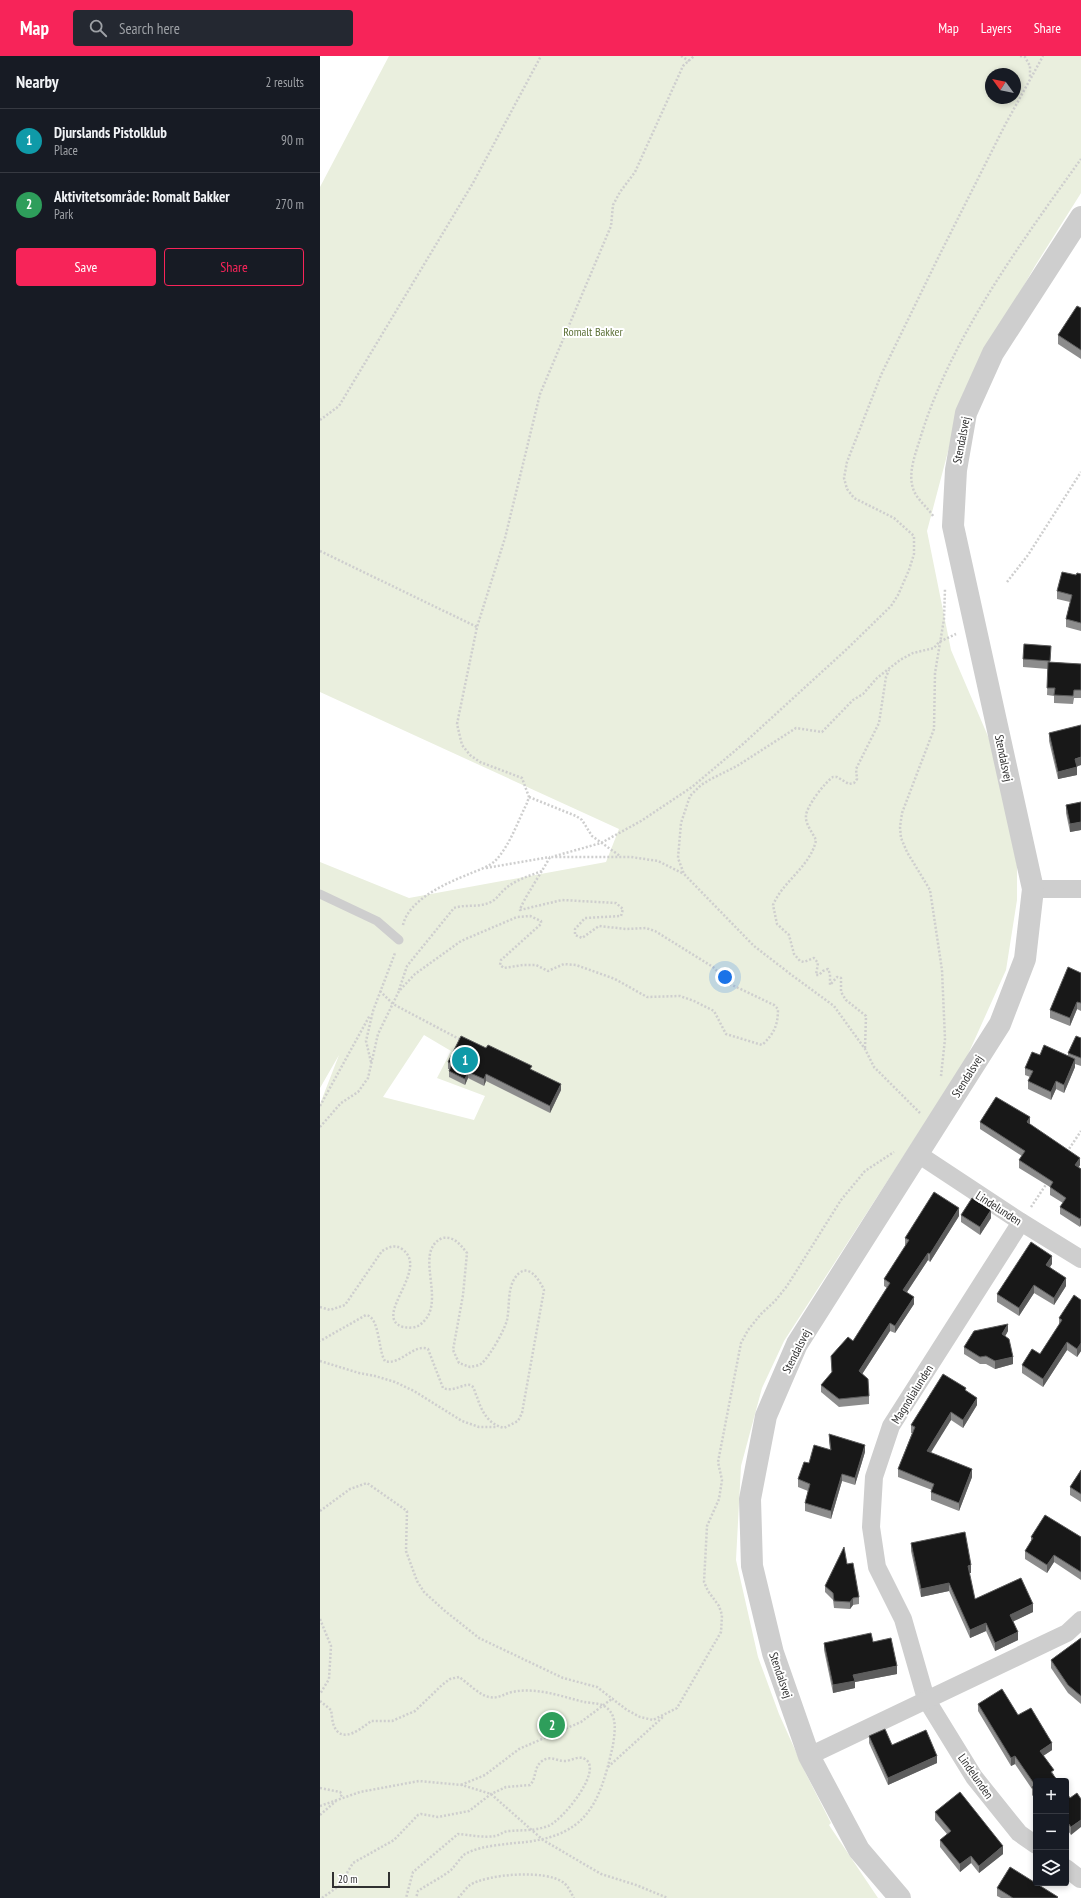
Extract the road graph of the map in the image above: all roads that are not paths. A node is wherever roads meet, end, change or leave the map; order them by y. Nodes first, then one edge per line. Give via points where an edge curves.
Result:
1 (1081, 217) edge
2 (1033, 889) junction
3 (1081, 889) edge
4 (320, 894) edge
5 (399, 940) road end
6 (908, 1152) junction
7 (1021, 1222) junction
8 (1081, 1259) edge
9 (1081, 1620) edge
10 (926, 1699) junction
11 (809, 1756) junction
12 (1033, 1843) edge
13 (1069, 1870) edge
14 (1080, 1879) edge
15 (900, 1898) edge

1 - 2 street, Stendalsvej via 994,353 966,413 956,470 953,526
2 - 3 street
2 - 6 street, Stendalsvej via 1025,959 1000,1024
4 - 5 lane via 376,921
6 - 7 street, Lindelunden
6 - 11 street, Stendalsvej via 797,1344 766,1416 750,1499 752,1566 773,1653
7 - 8 street, Lindelunden
7 - 10 street, Magnolialunden via 891,1426 874,1477 871,1527 877,1566 903,1619
9 - 10 street via 1067,1633
10 - 11 street
10 - 12 street, Lindelunden via 974,1777 1019,1833
11 - 15 street, Stendalsvej via 859,1850
13 - 14 street

